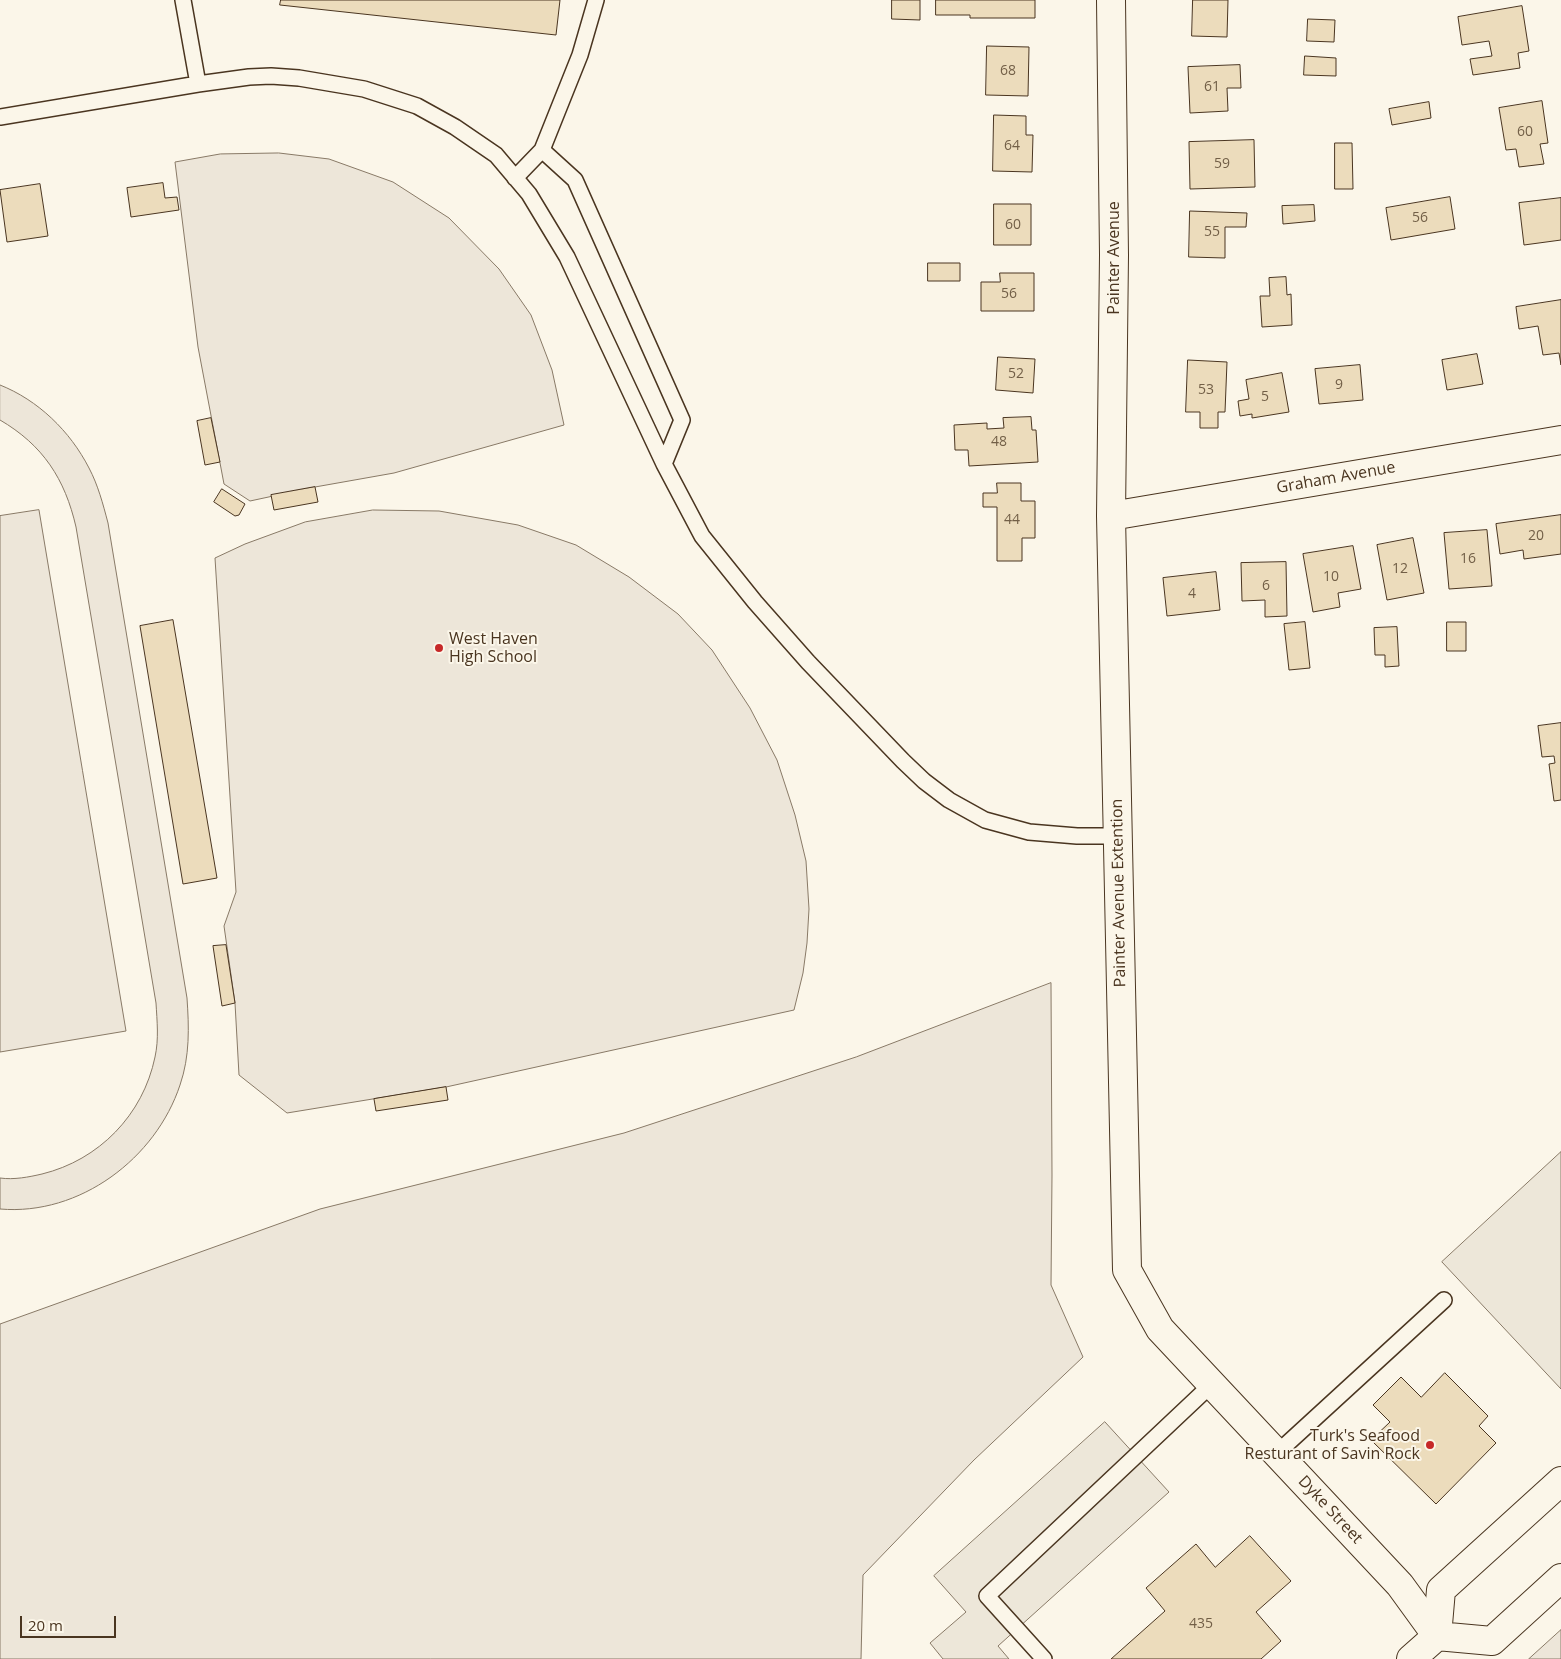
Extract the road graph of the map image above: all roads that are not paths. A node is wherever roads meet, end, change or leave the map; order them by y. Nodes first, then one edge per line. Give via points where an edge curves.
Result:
1 (183, 0) edge
2 (596, 0) edge
3 (1111, 0) edge
4 (198, 84) junction
5 (0, 117) edge
6 (542, 150) junction
7 (515, 178) junction
8 (1561, 440) edge
9 (664, 464) junction
10 (1111, 516) junction
11 (1118, 836) junction
12 (1127, 1270) joint
13 (1444, 1300) dead end
14 (1212, 1384) junction
15 (1277, 1453) junction
16 (1561, 1481) edge
17 (1561, 1578) edge
18 (1437, 1636) junction
19 (1044, 1659) edge
20 (1411, 1659) edge

1 - 4 lane
2 - 6 lane via 580,54
3 - 10 street, Painter Avenue via 1114,255
4 - 5 lane
4 - 7 lane via 271,76 364,89 416,106 455,127 496,154
6 - 7 lane
6 - 9 lane via 575,180 682,420
7 - 9 lane via 529,194 567,257
8 - 10 street, Graham Avenue
9 - 11 lane via 702,536 755,602 924,782 985,820 1029,832
10 - 11 street, Painter Avenue Extention
11 - 12 street, Painter Avenue Extention
12 - 14 street, Dyke Street via 1160,1329
13 - 15 lane
14 - 15 street, Dyke Street
14 - 19 lane via 987,1596
15 - 18 street, Dyke Street via 1400,1586
16 - 18 street via 1441,1590
17 - 18 street via 1492,1640
18 - 20 street

